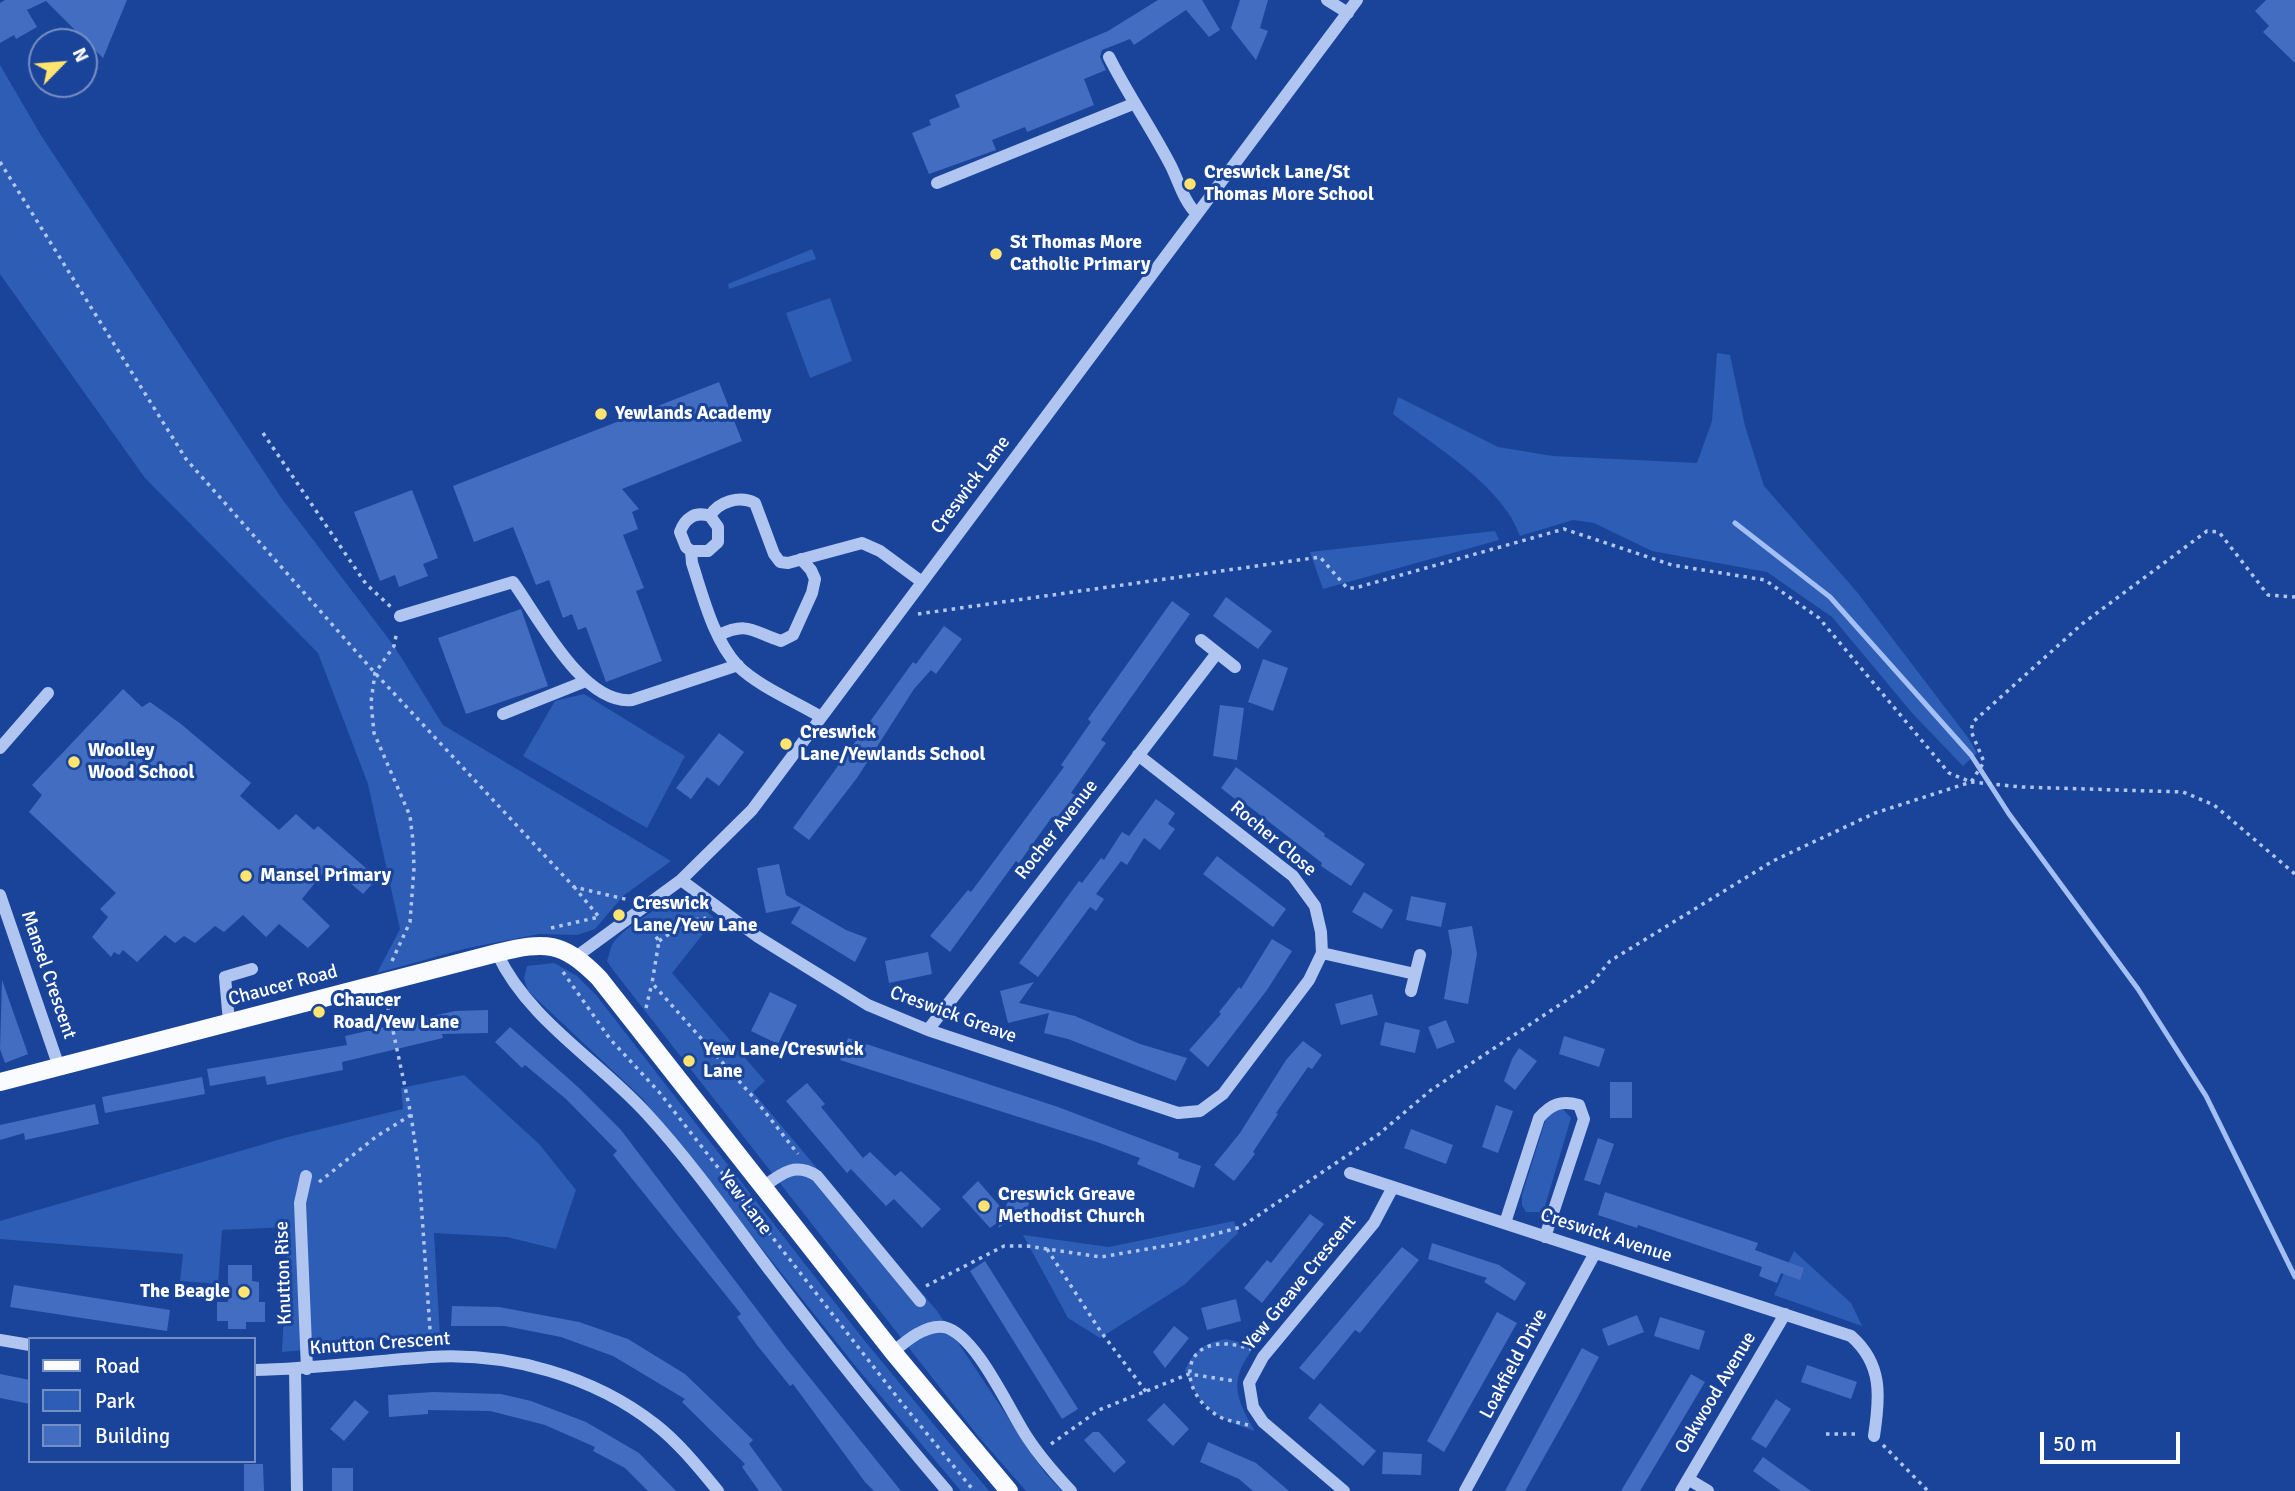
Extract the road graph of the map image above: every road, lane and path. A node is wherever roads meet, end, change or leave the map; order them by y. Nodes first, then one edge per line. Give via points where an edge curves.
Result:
1 (1327, 0) edge
2 (1357, 0) edge
3 (1348, 13) junction
4 (1109, 57) dead end
5 (1133, 104) junction
6 (0, 162) edge
7 (937, 183) dead end
8 (1197, 214) junction
9 (263, 433) dead end
10 (710, 516) junction
11 (691, 551) junction
12 (801, 559) junction
13 (922, 582) junction
14 (2295, 597) edge
15 (905, 606) junction
16 (400, 616) junction
17 (719, 635) junction
18 (1201, 640) dead end
19 (1217, 653) junction
20 (738, 665) junction
21 (1235, 667) dead end
22 (375, 673) junction
23 (586, 681) junction
24 (48, 693) dead end
25 (503, 713) dead end
26 (821, 717) junction
27 (0, 748) edge
28 (1138, 755) junction
29 (1971, 782) junction
30 (2295, 874) edge
31 (681, 880) junction
32 (574, 887) junction
33 (0, 895) edge
34 (637, 911) junction
35 (727, 915) junction
36 (659, 941) junction
37 (543, 944) junction
38 (496, 953) junction
39 (1322, 953) junction
40 (1420, 955) dead end
41 (577, 956) junction
42 (252, 969) dead end
43 (1415, 974) junction
44 (382, 982) junction
45 (1411, 991) dead end
46 (229, 1022) junction
47 (928, 1030) junction
48 (59, 1067) junction
49 (0, 1082) edge
50 (411, 1115) junction
51 (703, 1146) junction
52 (685, 1159) junction
53 (802, 1169) junction
54 (1350, 1173) dead end
55 (306, 1176) dead end
56 (763, 1187) junction
57 (1393, 1187) junction
58 (301, 1192) junction
59 (1505, 1223) junction
60 (1545, 1237) junction
61 (1047, 1249) junction
62 (1594, 1254) junction
63 (916, 1298) joint
64 (1785, 1314) junction
65 (0, 1340) edge
66 (28, 1345) edge
67 (892, 1352) junction
68 (432, 1356) junction
69 (1263, 1357) junction
70 (301, 1369) junction
71 (256, 1370) edge
72 (1189, 1374) junction
73 (1249, 1383) junction
74 (1147, 1392) junction
75 (1267, 1426) junction
76 (1874, 1436) dead end
77 (1038, 1454) junction
78 (1914, 1477) dead end
79 (1688, 1479) junction
80 (297, 1491) edge
81 (718, 1491) edge
82 (947, 1491) edge
83 (974, 1491) edge
84 (1009, 1491) edge
85 (1071, 1491) edge
86 (1344, 1491) edge
87 (1465, 1491) edge
88 (1681, 1491) edge
89 (1708, 1491) edge
90 (1928, 1491) edge

1 - 3 street
2 - 3 street, Creswick Lane
3 - 8 street, Creswick Lane
4 - 5 street
5 - 7 street
5 - 8 street
6 - 22 path via 186,459
8 - 13 street, Creswick Lane
9 - 16 path via 366,584
10 - 11 street via 718,527 718,542 708,551
10 - 11 street via 696,514 683,523 681,539
10 - 12 street via 715,508 737,499 755,503 780,562
11 - 17 street
12 - 13 street via 862,543
12 - 17 street via 815,579 793,635 781,641 748,626
13 - 15 street, Creswick Lane
14 - 29 path via 2269,595 2219,531 2207,531 2082,624 1973,722 1971,732 1984,762
15 - 26 street, Creswick Lane
15 - 29 path via 919,614 1320,557 1347,588 1355,589 1564,528 1672,565 1765,580 1819,618 1950,773
16 - 22 path via 394,646
16 - 23 street via 513,582
17 - 20 street
18 - 19 street
19 - 21 street
19 - 28 street, Rocher Avenue
20 - 23 street via 617,702
20 - 26 street
22 - 32 path
22 - 44 path via 371,702 374,733 410,816 414,868 410,922
23 - 25 street
24 - 27 street
26 - 31 street, Creswick Lane via 752,810
28 - 39 street, Rocher Close via 1293,876 1315,906
28 - 47 street, Rocher Avenue
29 - 30 path via 2183,792 2214,805
29 - 61 path via 1875,813 1773,861 1693,909 1610,961 1591,984 1431,1090 1379,1133 1241,1227 1101,1257
31 - 34 street, Creswick Lane
31 - 35 street, Creswick Greave
32 - 34 path via 629,900
32 - 37 path via 599,917 543,929
33 - 48 street, Mansel Crescent
34 - 36 path
34 - 41 street, Creswick Lane
35 - 36 path via 688,921
35 - 47 street, Creswick Greave via 826,981
36 - 53 path via 652,983 754,1098 798,1154
37 - 38 main road, Chaucer Road
37 - 41 main road, Chaucer Road
37 - 51 path via 610,1039
38 - 44 main road, Chaucer Road
38 - 52 street, Yew Lane via 524,998 613,1080
39 - 43 street
39 - 47 street, Creswick Greave via 1309,980 1223,1094 1200,1111 1178,1113
40 - 43 street
41 - 56 main road, Yew Lane via 671,1067
42 - 46 street via 225,977
43 - 45 street
44 - 46 main road, Chaucer Road
44 - 50 path
46 - 48 main road, Chaucer Road
48 - 49 main road, Chaucer Road
50 - 58 path
50 - 68 path
51 - 52 path
51 - 83 path
52 - 82 street, Yew Lane
53 - 56 street, Yew Lane via 787,1170
53 - 63 street via 817,1176
54 - 57 street, Creswick Avenue
55 - 58 street, Knutton Rise
56 - 67 main road, Yew Lane
57 - 59 street, Creswick Avenue
57 - 69 street, Yew Greave Crescent via 1374,1223
58 - 70 street, Knutton Rise
59 - 60 street, Creswick Avenue
59 - 60 street via 1539,1118 1550,1106 1566,1101 1579,1105 1584,1119
60 - 62 street, Creswick Avenue
61 - 63 path via 1003,1246 973,1259
61 - 74 path
62 - 64 street, Creswick Avenue
62 - 87 street, Loakfield Drive
64 - 76 street, Creswick Avenue via 1851,1336 1861,1345 1876,1372 1879,1403
64 - 79 street, Oakwood Avenue
65 - 66 street
67 - 77 street via 936,1326 956,1332 974,1350
67 - 84 main road, Yew Lane
68 - 70 street, Knutton Crescent
68 - 81 street, Knutton Crescent via 505,1361 585,1383 656,1425
69 - 72 path via 1224,1342 1208,1345 1190,1363
69 - 73 street, Yew Greave Crescent
70 - 71 street, Knutton Crescent
70 - 80 street, Knutton Rise
72 - 73 path
72 - 74 path
72 - 75 path via 1197,1394 1221,1418
73 - 75 street via 1253,1407
74 - 77 path via 1099,1410
75 - 86 street
77 - 85 street
78 - 90 path
79 - 88 street, Oakwood Avenue
79 - 89 street

